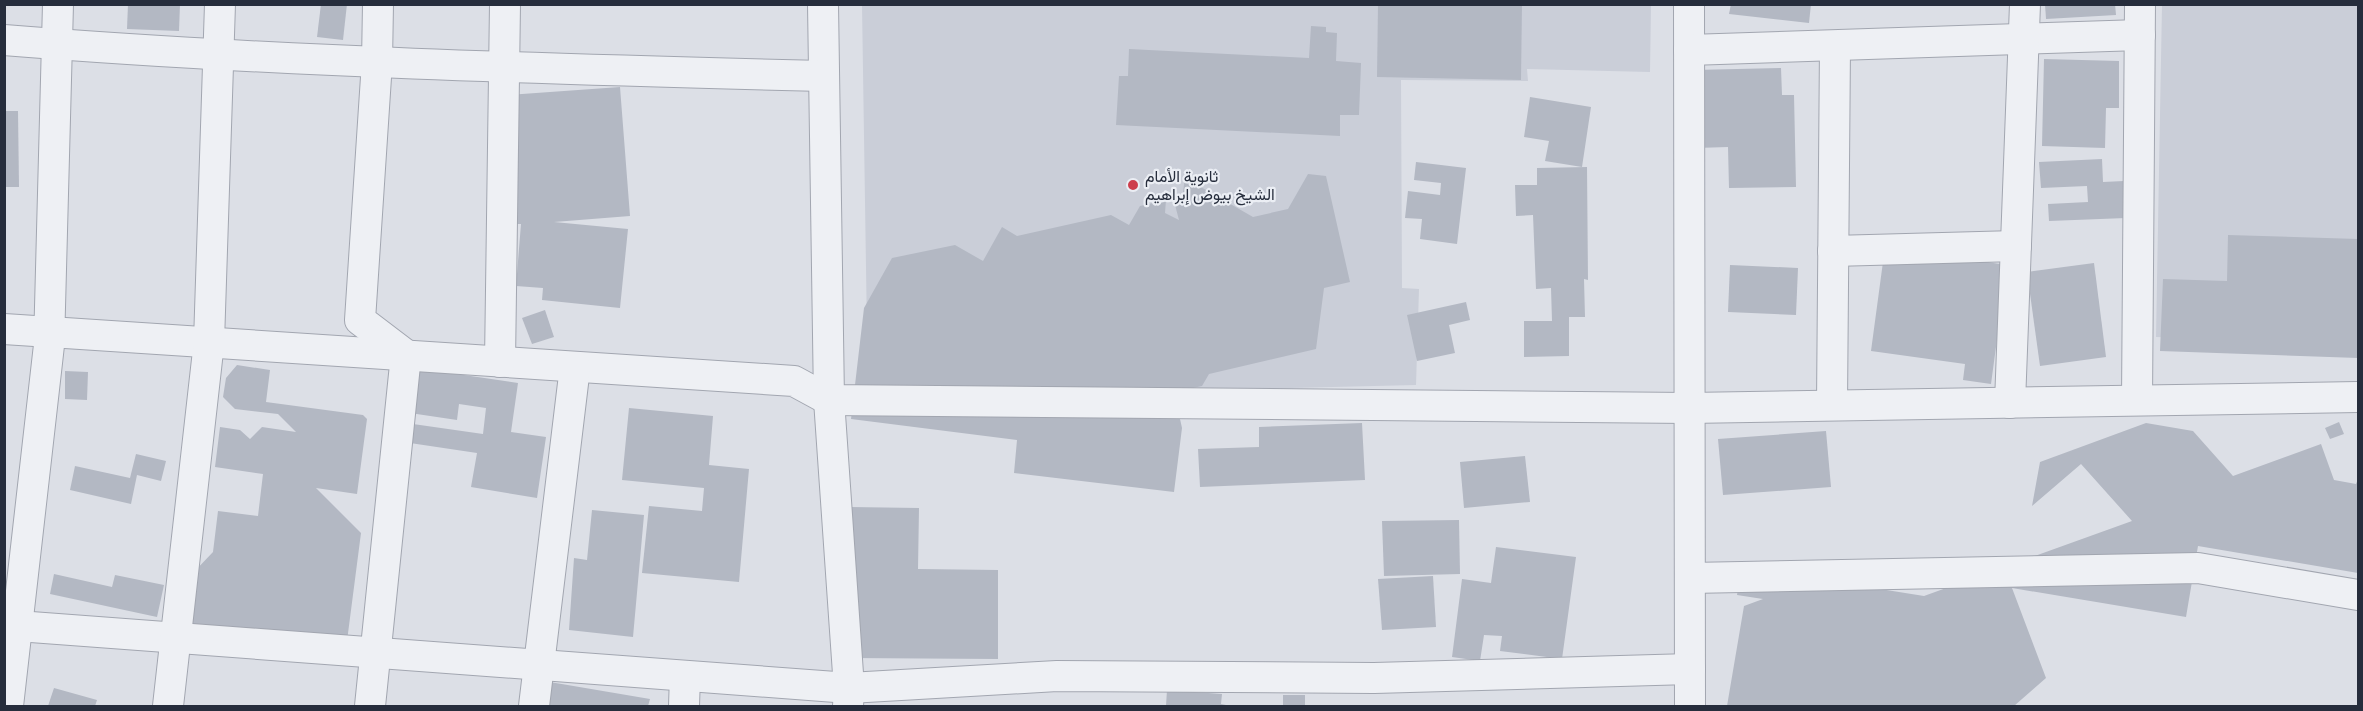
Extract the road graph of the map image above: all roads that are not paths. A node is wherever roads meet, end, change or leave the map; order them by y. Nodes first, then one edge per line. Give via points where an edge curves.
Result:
1 (58, 4) edge
2 (220, 4) edge
3 (378, 4) edge
4 (505, 4) edge
5 (823, 4) edge
6 (1689, 4) edge
7 (2025, 4) edge
8 (2140, 4) edge
9 (2140, 35) junction
10 (4, 40) edge
11 (2024, 40) junction
12 (57, 44) junction
13 (1835, 46) junction
14 (1689, 50) junction
15 (219, 55) junction
16 (377, 62) junction
17 (505, 68) junction
18 (824, 76) junction
19 (2016, 246) junction
20 (1833, 251) junction
21 (4, 329) edge
22 (50, 332) junction
23 (209, 342) junction
24 (406, 355) junction
25 (500, 362) junction
26 (575, 367) junction
27 (2358, 397) edge
28 (829, 400) junction
29 (2137, 400) junction
30 (2010, 403) junction
31 (1832, 405) junction
32 (1689, 408) junction
33 (1690, 578) junction
34 (2358, 595) edge
35 (11, 626) edge
36 (176, 638) junction
37 (376, 653) junction
38 (540, 665) junction
39 (1690, 669) junction
40 (685, 676) junction
41 (849, 697) edge
42 (8, 706) edge
43 (168, 706) edge
44 (370, 706) edge
45 (534, 706) edge
46 (684, 706) edge
47 (1690, 706) edge

1 - 12 street
2 - 15 street
3 - 16 street
4 - 17 street
5 - 18 street
6 - 14 street
7 - 11 street
8 - 9 street
9 - 11 street
9 - 29 street
10 - 12 street
11 - 13 street
11 - 19 street
12 - 15 street
12 - 22 street
13 - 14 street
13 - 20 street
14 - 32 street
15 - 16 street
15 - 23 street
16 - 17 street
16 - 24 street via 360,320
17 - 18 street
17 - 25 street
18 - 28 street
19 - 20 street
19 - 30 street
20 - 31 street
21 - 22 street
22 - 23 street
22 - 35 street
23 - 24 street
23 - 36 street
24 - 25 street
24 - 37 street
25 - 26 street
26 - 28 street via 795,381
26 - 38 street
27 - 29 street
28 - 32 street
28 - 41 street
29 - 30 street
30 - 31 street
31 - 32 street
32 - 33 street
33 - 34 street via 2198,568
33 - 39 street
35 - 36 street
35 - 42 street
36 - 37 street
36 - 43 street
37 - 38 street
37 - 44 street
38 - 40 street
38 - 45 street
39 - 41 street via 1374,678 1057,676
39 - 47 street
40 - 41 street
40 - 46 street

